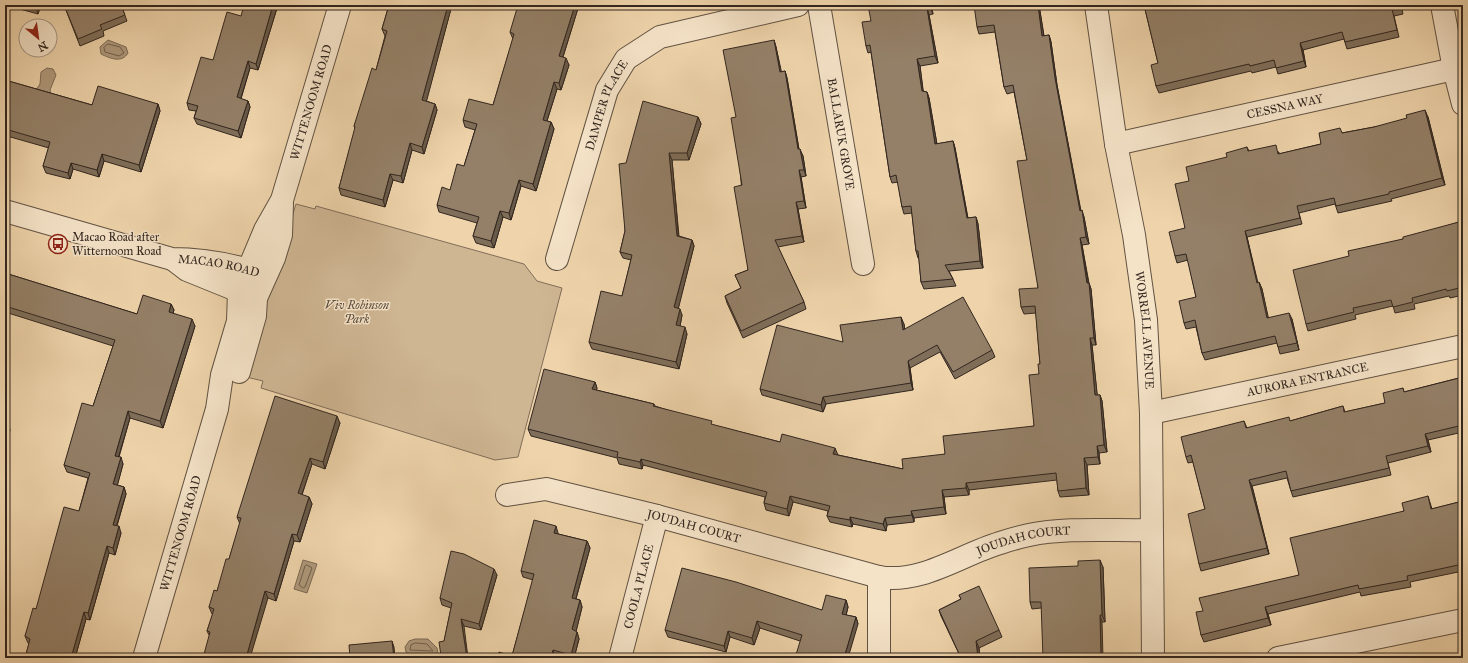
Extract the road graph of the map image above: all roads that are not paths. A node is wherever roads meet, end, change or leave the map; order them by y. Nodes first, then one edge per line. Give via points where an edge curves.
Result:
1 (340, 5) edge
2 (798, 5) edge
3 (819, 5) edge
4 (1096, 5) edge
5 (1442, 5) edge
6 (1454, 69) junction
7 (1463, 104) edge
8 (1116, 144) junction
9 (5, 211) edge
10 (172, 258) junction
11 (557, 258) dead end
12 (863, 264) dead end
13 (256, 272) junction
14 (248, 295) junction
15 (1463, 346) edge
16 (1151, 413) junction
17 (507, 495) dead end
18 (657, 516) junction
19 (1151, 530) junction
20 (879, 577) junction
21 (1463, 620) edge
22 (144, 658) edge
23 (620, 658) edge
24 (879, 658) edge
25 (1153, 658) edge
26 (1278, 658) edge

1 - 13 street, WITTENOOM ROAD via 282,200 281,235 274,258
2 - 11 street, DAMPER PLACE via 660,37 626,59 607,90
3 - 12 street, BALLARUK GROVE
4 - 8 street, WORRELL AVENUE
5 - 6 street
6 - 7 street
6 - 8 street, CESSNA WAY
8 - 16 street, WORRELL AVENUE via 1134,235 1146,320
9 - 10 street, MACAO ROAD
10 - 13 street, MACAO ROAD via 196,259
10 - 14 street, MACAO ROAD via 187,270
13 - 14 street, WITTENOOM ROAD
14 - 22 street, WITTENOOM ROAD via 256,316 237,379 217,409
15 - 16 street, AURORA ENTRANCE
16 - 19 street, WORRELL AVENUE
17 - 18 street, JOUDAH COURT via 546,489
18 - 20 street, JOUDAH COURT
18 - 23 street, COOLA PLACE
19 - 20 street, JOUDAH COURT via 1031,535 999,543 924,574 895,580
19 - 25 street, WORRELL AVENUE
20 - 24 street
21 - 26 street

